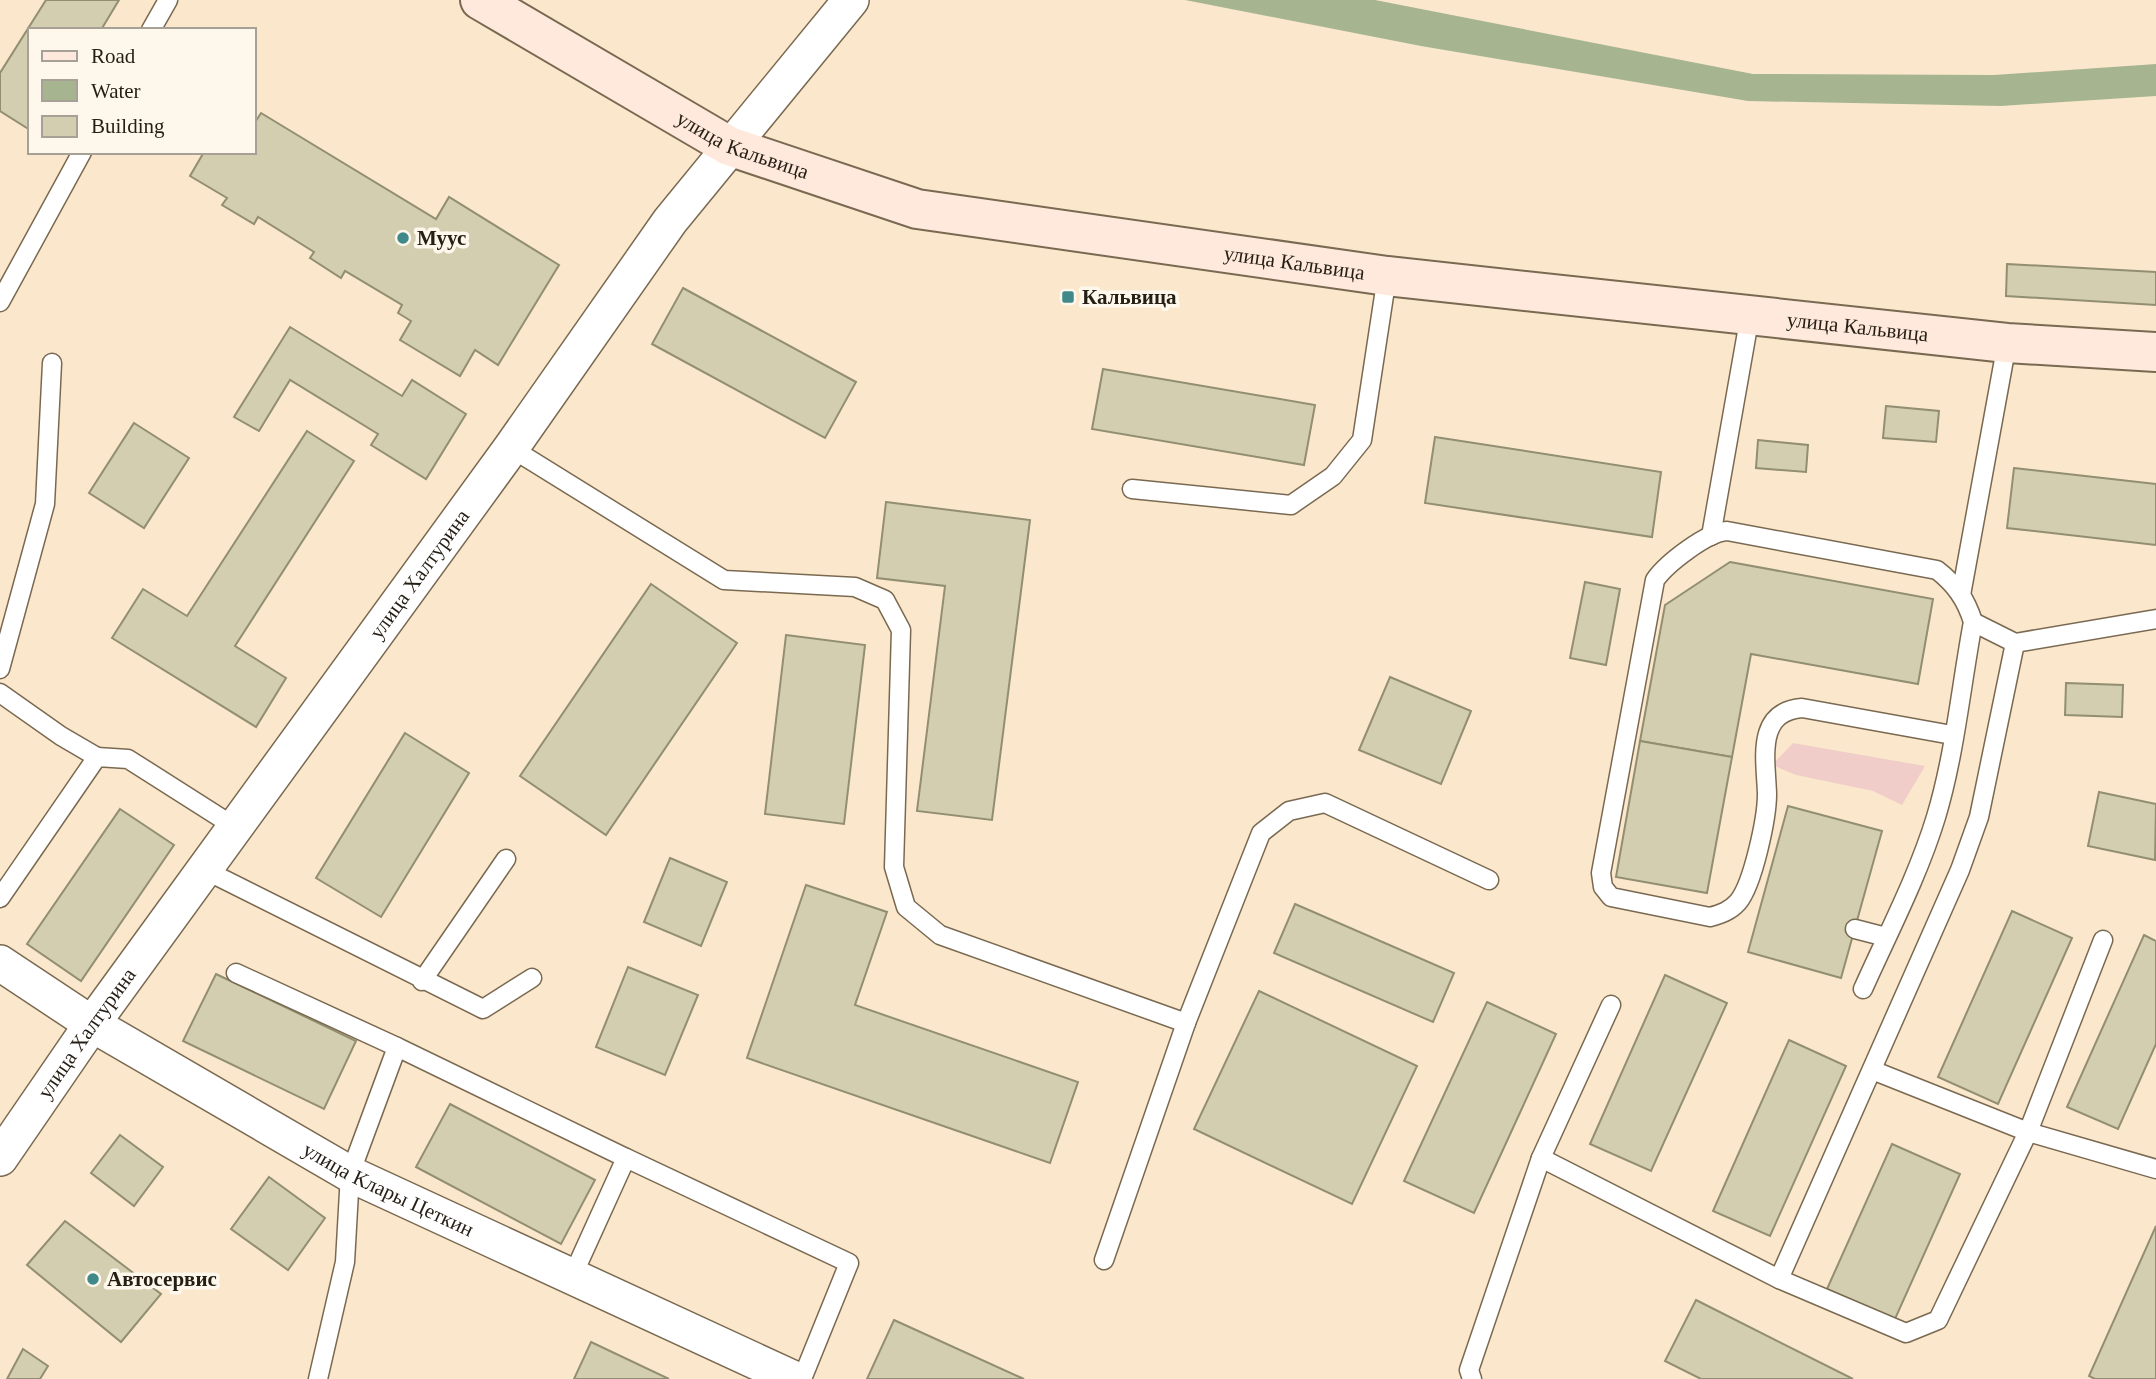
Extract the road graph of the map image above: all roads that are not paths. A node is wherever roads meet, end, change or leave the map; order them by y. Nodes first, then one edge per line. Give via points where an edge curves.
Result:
1 (168, 0) edge
2 (480, 0) edge
3 (851, 0) edge
4 (152, 28) edge
5 (729, 146) junction
6 (81, 154) edge
7 (1387, 276) junction
8 (0, 302) edge
9 (1751, 315) junction
10 (2007, 343) junction
11 (2156, 352) edge
12 (52, 363) dead end
13 (511, 448) junction
14 (1132, 489) dead end
15 (1711, 536) junction
16 (1961, 595) junction
17 (2156, 620) edge
18 (1973, 622) junction
19 (2015, 643) junction
20 (0, 669) edge
21 (0, 692) edge
22 (1952, 735) junction
23 (97, 757) junction
24 (235, 827) junction
25 (506, 859) dead end
26 (203, 869) junction
27 (1489, 880) dead end
28 (0, 898) edge
29 (1855, 929) dead end
30 (1886, 937) junction
31 (2103, 940) dead end
32 (0, 963) edge
33 (236, 974) dead end
34 (531, 978) dead end
35 (422, 981) junction
36 (1863, 989) dead end
37 (1611, 1005) dead end
38 (1186, 1023) junction
39 (92, 1024) junction
40 (397, 1047) junction
41 (1872, 1070) junction
42 (2028, 1132) junction
43 (0, 1158) edge
44 (626, 1158) junction
45 (1541, 1158) junction
46 (2156, 1169) edge
47 (350, 1174) junction
48 (1104, 1260) dead end
49 (572, 1277) junction
50 (1779, 1279) junction
51 (318, 1379) edge
52 (794, 1379) edge
53 (802, 1379) edge
54 (1472, 1379) edge

1 - 4 lane
2 - 5 street, улица Кальвица
3 - 5 street, улица Халтурина
5 - 7 street, улица Кальвица via 918,209
5 - 13 street, улица Халтурина via 670,221
6 - 8 lane
7 - 9 street, улица Кальвица
7 - 14 lane via 1362,440 1333,476 1292,505
9 - 10 street, улица Кальвица
9 - 15 lane
10 - 11 street, улица Кальвица
10 - 16 lane
12 - 20 lane via 45,504
13 - 24 street, улица Халтурина
13 - 38 lane via 723,580 855,587 885,600 901,630 894,867 906,907 940,934
15 - 16 lane via 1727,531 1937,570
15 - 22 lane via 1661,572 1652,589 1601,873 1603,887 1611,897 1710,917 1739,900 1763,823 1767,732 1779,715 1802,708
16 - 18 lane
17 - 19 lane
18 - 19 lane
18 - 22 lane
19 - 41 lane via 1970,843
21 - 23 lane
22 - 30 lane via 1934,823
23 - 24 lane via 128,759
23 - 28 lane
24 - 26 street, улица Халтурина
25 - 35 lane
26 - 35 lane
26 - 39 street, улица Халтурина
27 - 38 lane via 1325,803 1289,811 1261,833
29 - 30 lane
30 - 36 lane
31 - 42 lane
32 - 39 street, улица Клары Цеткин
33 - 40 lane
34 - 35 lane via 483,1009
37 - 45 lane
38 - 48 lane
39 - 43 street, улица Халтурина
39 - 47 street, улица Клары Цеткин
40 - 44 lane
40 - 47 lane
41 - 42 lane
41 - 50 lane
42 - 46 lane
42 - 50 lane via 1938,1320 1906,1333
44 - 49 lane
44 - 53 lane via 849,1263
45 - 50 lane
45 - 54 lane via 1469,1370
47 - 49 street, улица Клары Цеткин
47 - 51 lane via 345,1262
49 - 52 street, улица Клары Цеткин

